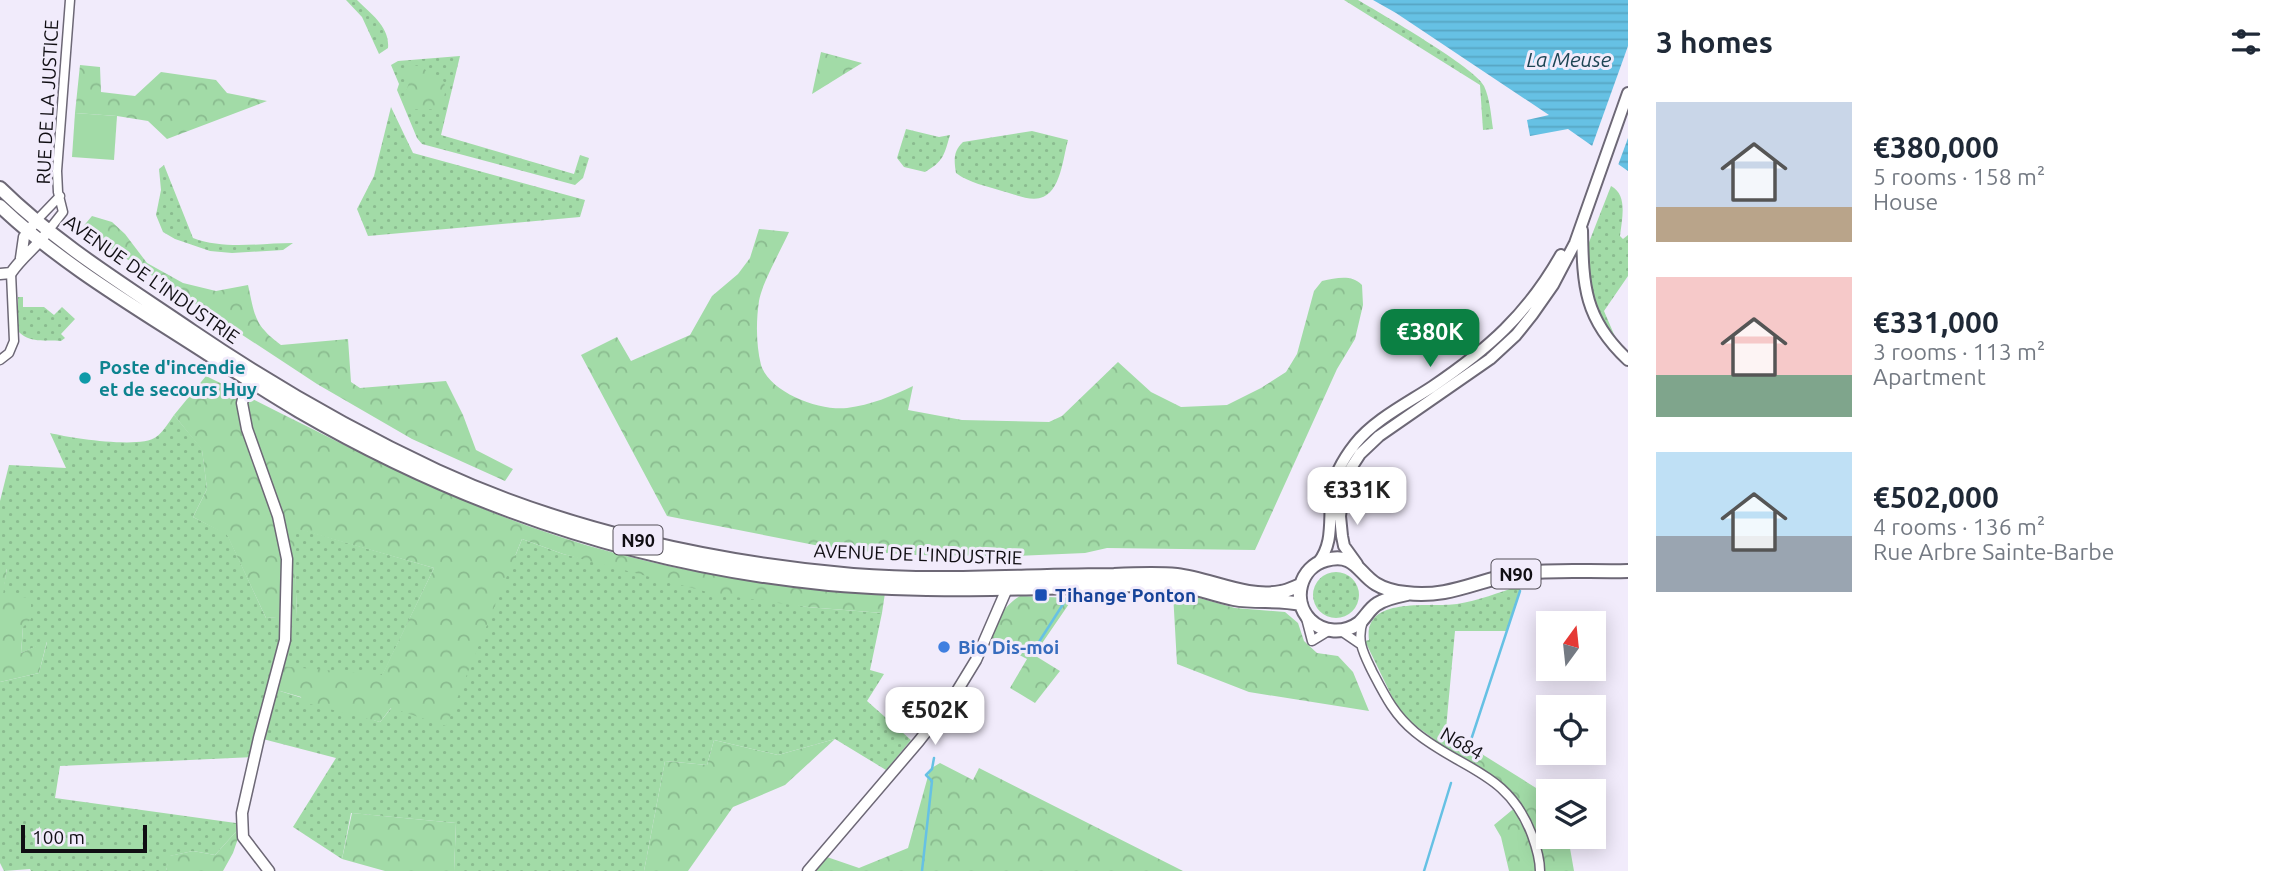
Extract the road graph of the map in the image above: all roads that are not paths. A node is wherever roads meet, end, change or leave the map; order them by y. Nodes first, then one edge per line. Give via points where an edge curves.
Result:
1 (70, 0) edge
2 (1628, 93) edge
3 (0, 188) edge
4 (60, 196) junction
5 (0, 206) edge
6 (1582, 220) junction
7 (32, 226) junction
8 (42, 239) junction
9 (21, 258) junction
10 (11, 273) junction
11 (0, 274) edge
12 (0, 360) edge
13 (1628, 360) edge
14 (239, 363) junction
15 (268, 379) junction
16 (248, 380) junction
17 (1318, 563) junction
18 (1628, 571) edge
19 (1365, 573) junction
20 (1017, 576) junction
21 (1301, 585) junction
22 (1006, 588) junction
23 (1407, 594) junction
24 (1303, 609) junction
25 (1366, 615) junction
26 (1336, 631) junction
27 (1360, 644) junction
28 (269, 871) edge
29 (808, 871) edge
30 (1540, 871) edge

1 - 4 street, RUE DE LA JUSTICE via 57,171
2 - 6 main road
3 - 7 main road, AVENUE DE L'INDUSTRIE / N90
4 - 7 street
4 - 8 street, RUE DE LA JUSTICE via 63,212
5 - 7 main road, AVENUE DE L'INDUSTRIE / N90
6 - 13 main road via 1582,268 1591,309
6 - 17 main road via 1536,295 1515,320 1487,347 1357,441 1339,467 1332,489 1328,548
6 - 19 main road via 1553,285 1516,335 1490,359 1379,436 1351,468 1340,516 1342,536 1344,547
7 - 8 main road, AVENUE DE L'INDUSTRIE / N90
7 - 9 street
8 - 9 street
8 - 14 main road, AVENUE DE L'INDUSTRIE / N90
8 - 16 main road, AVENUE DE L'INDUSTRIE / N90
9 - 10 street
10 - 11 street
10 - 12 street via 14,341
14 - 15 main road, AVENUE DE L'INDUSTRIE / N90
14 - 16 street
15 - 16 street
15 - 20 main road, AVENUE DE L'INDUSTRIE / N90 via 440,472 574,522 633,538 804,570 856,575
16 - 22 main road, AVENUE DE L'INDUSTRIE / N90 via 339,433 441,483 544,523 635,550 698,566 830,584
16 - 28 street via 242,402 247,429 288,559 285,640 242,813 243,837
17 - 19 main road, N90 via 1345,560
17 - 21 main road
18 - 23 main road, N90 via 1523,573 1449,592
19 - 23 main road, N90 via 1383,587
19 - 25 main road via 1371,592
20 - 21 main road, AVENUE DE L'INDUSTRIE / N90 via 1174,575 1259,592 1281,592
20 - 22 street
21 - 24 main road
22 - 24 main road, AVENUE DE L'INDUSTRIE / N90 via 1174,584 1234,599 1284,601
22 - 29 street via 976,660 954,696
23 - 25 main road, N90 via 1377,603
24 - 26 main road, N90 via 1312,622
25 - 26 main road, N90 via 1351,628
25 - 27 street
26 - 27 street
27 - 30 street, N684 / N684 via 1399,717 1502,787 1518,805 1536,845

